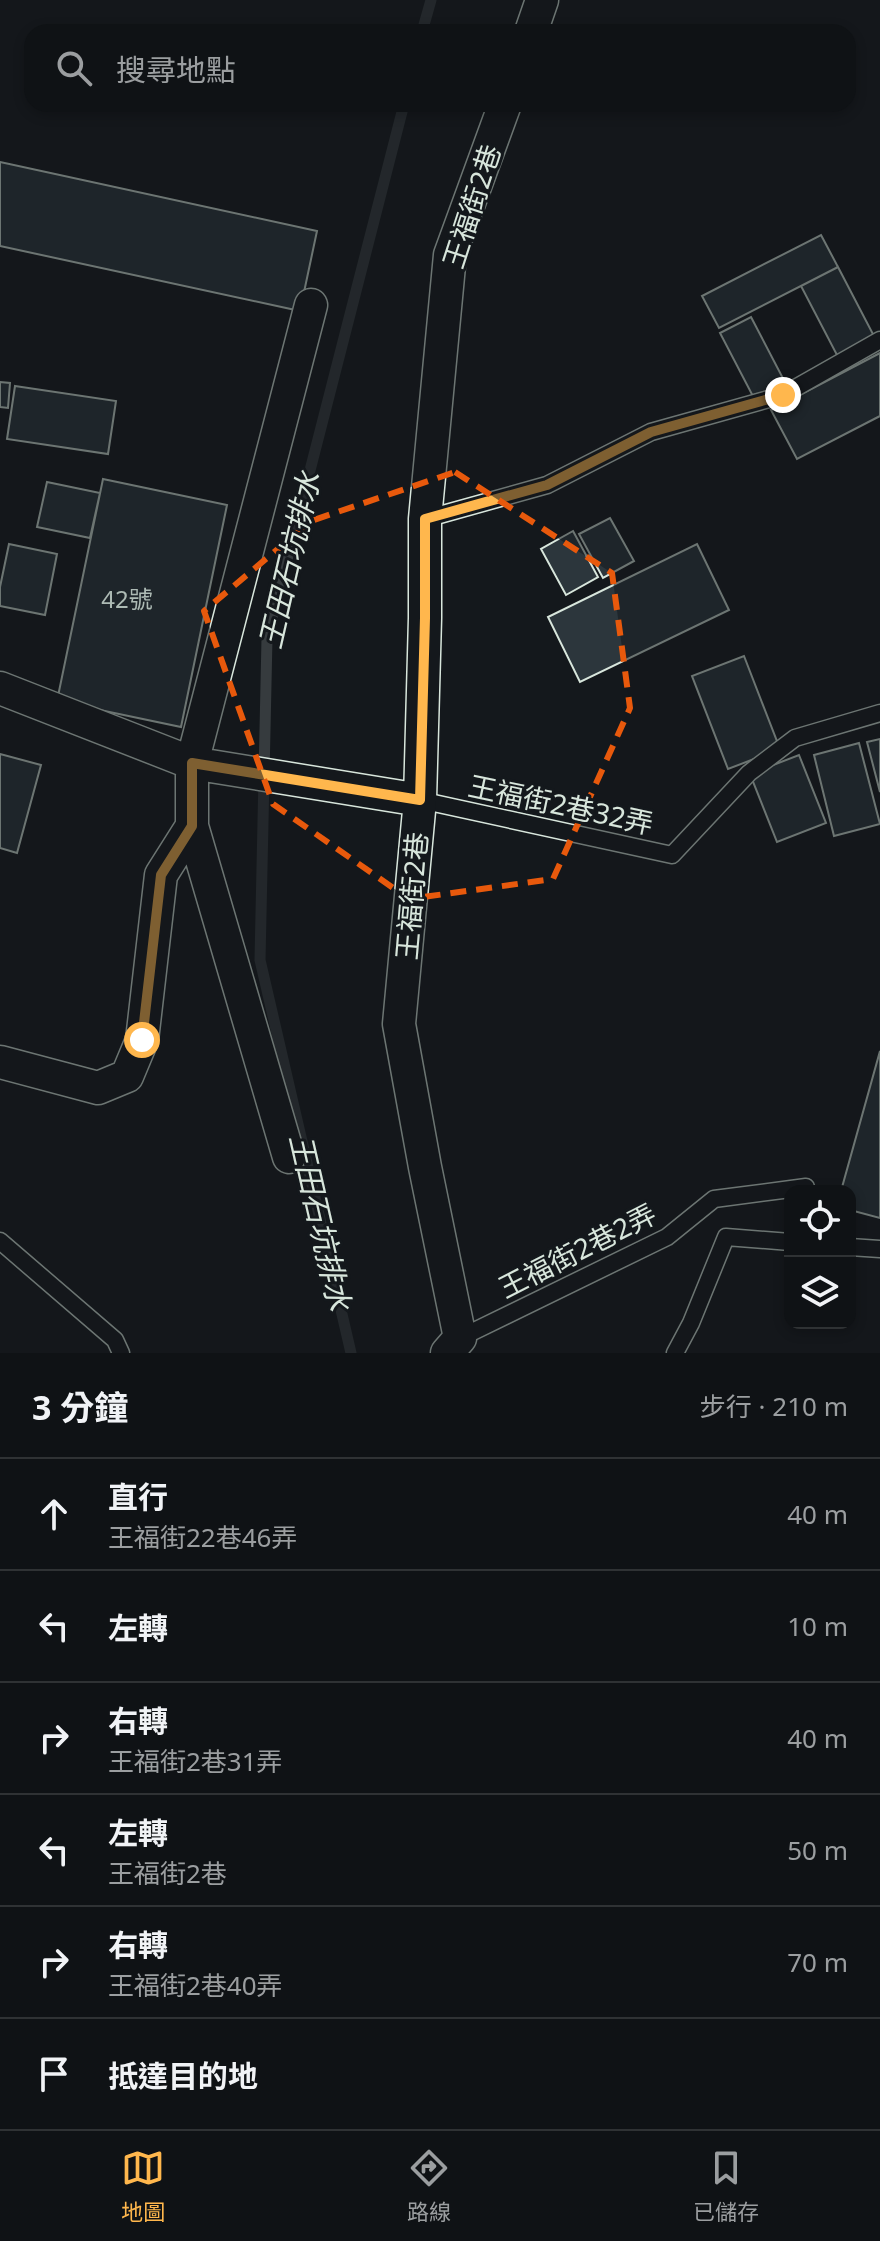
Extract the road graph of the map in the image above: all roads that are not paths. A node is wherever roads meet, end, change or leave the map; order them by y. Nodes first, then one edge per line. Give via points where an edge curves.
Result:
1 (542, 0) edge
2 (534, 24) edge
3 (502, 112) edge
4 (311, 305) dead end
5 (880, 340) edge
6 (425, 519) junction
7 (0, 688) edge
8 (880, 713) edge
9 (192, 763) junction
10 (420, 800) junction
11 (192, 826) junction
12 (0, 1062) edge
13 (289, 1157) dead end
14 (784, 1190) edge
15 (0, 1241) edge
16 (784, 1242) edge
17 (856, 1247) edge
18 (880, 1249) edge
19 (454, 1345) edge
20 (121, 1353) edge
21 (675, 1353) edge

1 - 2 street
3 - 6 street, 王福街2巷 via 450,255
4 - 9 street
5 - 6 lane via 783,395 651,432 547,485
6 - 10 street, 王福街2巷
7 - 9 street
8 - 10 lane, 王福街2巷32弄 via 795,738 749,773 672,855
9 - 10 street
9 - 11 street
10 - 19 street, 王福街2巷 via 399,1024
11 - 12 street via 161,875 142,1040 127,1076 98,1088
11 - 13 street
14 - 19 lane, 王福街2巷2弄 via 714,1199 667,1237
15 - 20 lane via 115,1340
16 - 21 lane via 726,1237
17 - 18 lane

